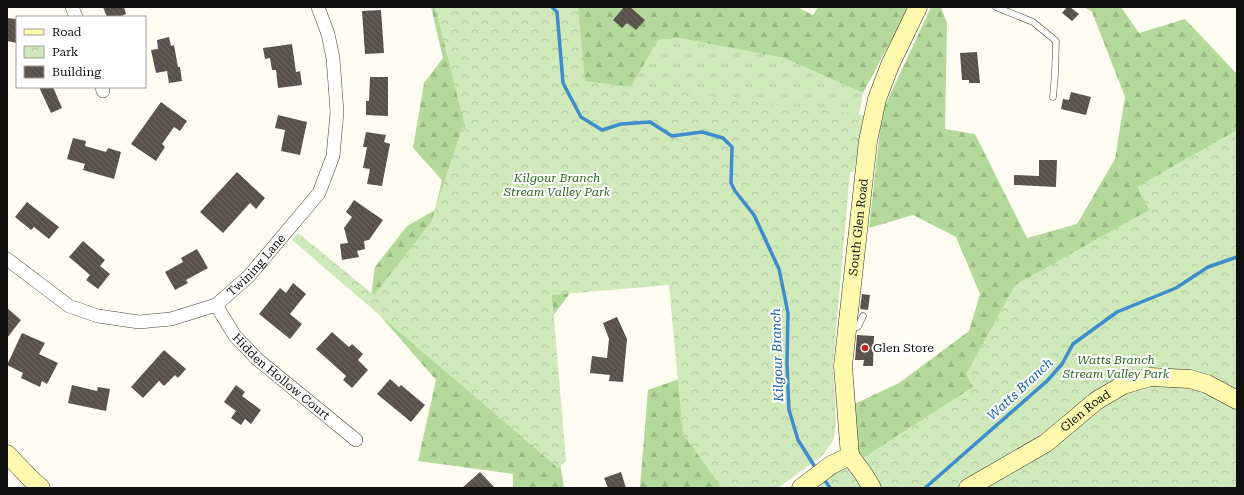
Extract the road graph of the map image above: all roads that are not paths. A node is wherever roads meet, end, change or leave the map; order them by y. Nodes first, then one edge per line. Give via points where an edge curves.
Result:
1 (318, 7) edge
2 (918, 7) edge
3 (996, 7) edge
4 (1053, 97) dead end
5 (7, 259) edge
6 (216, 305) junction
7 (863, 316) dead end
8 (847, 327) junction
9 (1237, 400) edge
10 (356, 440) dead end
11 (850, 456) junction
12 (9, 460) edge
13 (41, 488) edge
14 (801, 488) edge
15 (872, 488) edge
16 (968, 488) edge

1 - 6 street, Twining Lane via 333,58 337,112 333,156 319,194 248,276
2 - 8 main road, South Glen Road via 877,98 868,141
3 - 4 lane via 1034,22 1056,41
5 - 6 street, Twining Lane via 69,306 98,316 139,322 171,319
6 - 10 street, Hidden Hollow Court via 234,336 257,359
7 - 8 lane via 858,327
8 - 11 main road, South Glen Road via 843,366
9 - 16 main road, Glen Road via 1207,384 1190,379 1150,377 1123,385 1096,401 1046,443
11 - 14 main road via 831,466
11 - 15 main road
12 - 13 main road

